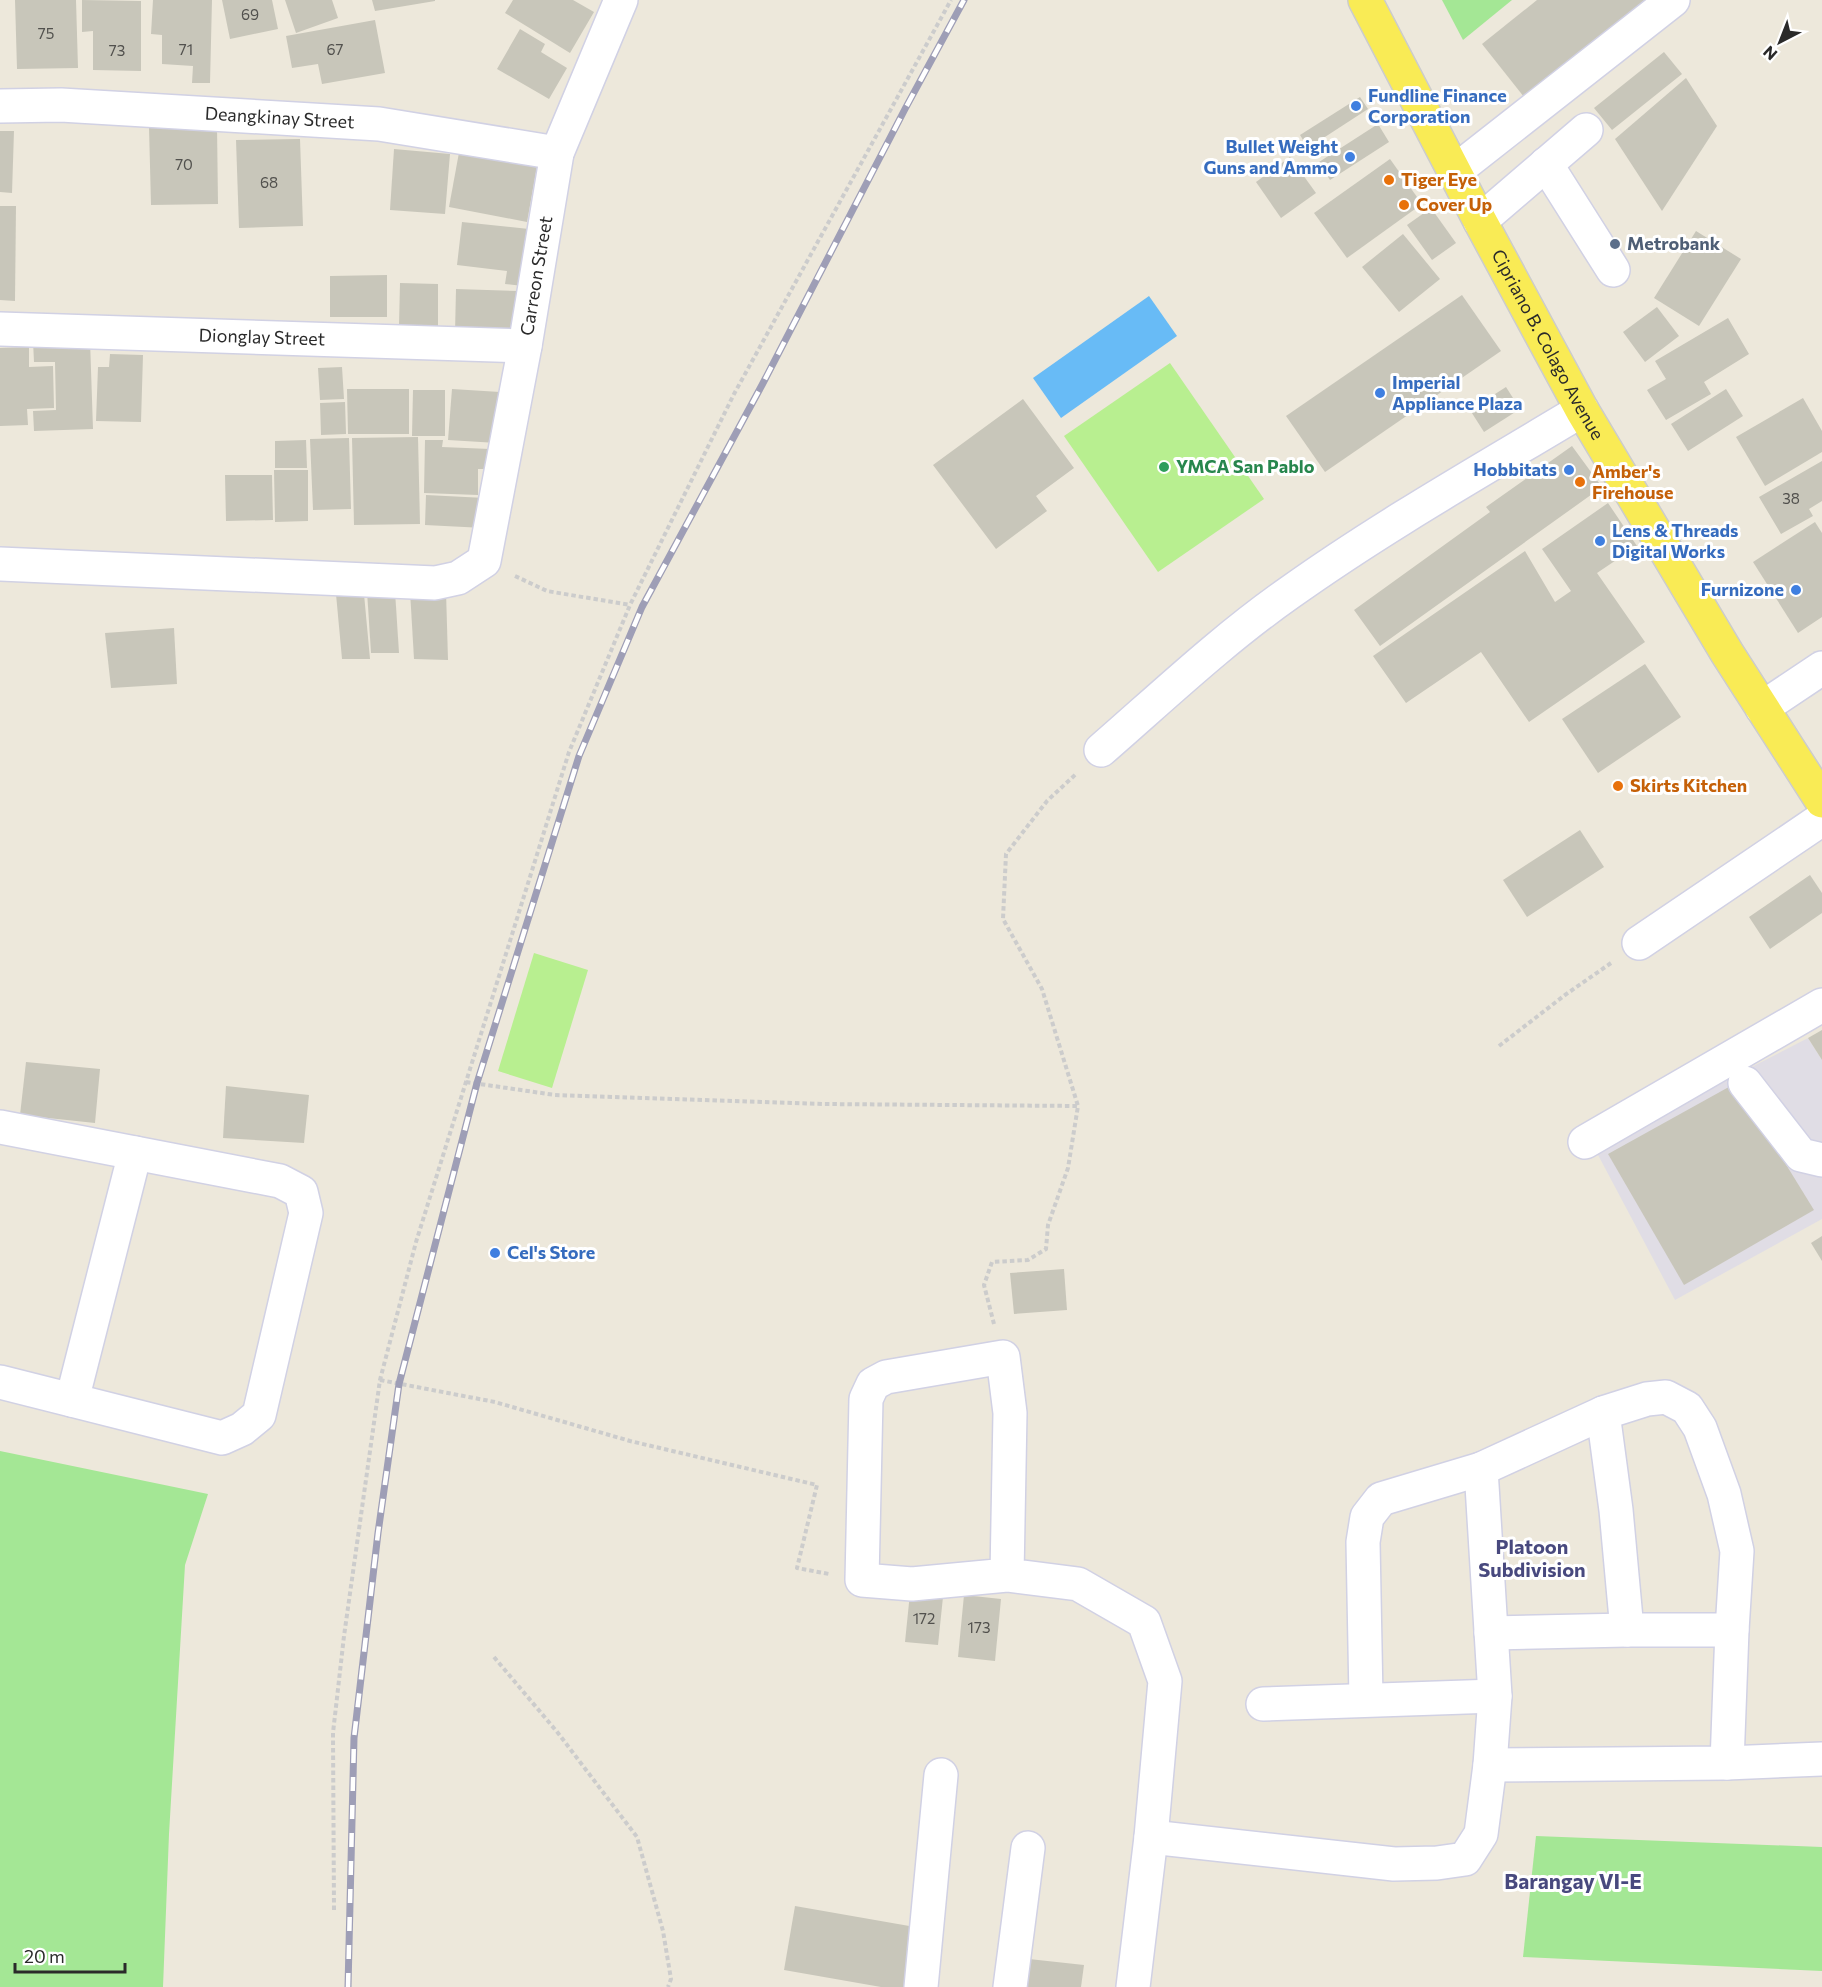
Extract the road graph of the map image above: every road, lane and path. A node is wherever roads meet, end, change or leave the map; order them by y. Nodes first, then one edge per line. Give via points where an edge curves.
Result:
1 (621, 0) edge
2 (951, 0) edge
3 (1365, 0) edge
4 (1673, 0) edge
5 (0, 106) edge
6 (1586, 130) dead end
7 (557, 153) junction
8 (1546, 164) junction
9 (1454, 172) junction
10 (1480, 221) junction
11 (1613, 270) dead end
12 (0, 329) edge
13 (525, 346) junction
14 (1582, 410) junction
15 (484, 561) junction
16 (0, 564) edge
17 (630, 605) junction
18 (1822, 668) edge
19 (1762, 708) junction
20 (1101, 750) joint
21 (1822, 801) edge
22 (1822, 819) edge
23 (1639, 943) joint
24 (1822, 1005) edge
25 (1499, 1046) dead end
26 (466, 1082) junction
27 (1745, 1083) dead end
28 (1078, 1106) junction
29 (0, 1127) edge
30 (1586, 1142) dead end
31 (135, 1153) junction
32 (1822, 1160) edge
33 (1004, 1357) junction
34 (380, 1380) junction
35 (0, 1382) edge
36 (72, 1400) junction
37 (1603, 1413) junction
38 (1481, 1469) junction
39 (1007, 1575) junction
40 (862, 1580) junction
41 (1627, 1630) junction
42 (1732, 1630) junction
43 (1491, 1633) junction
44 (494, 1657) dead end
45 (1495, 1696) junction
46 (1366, 1699) junction
47 (1263, 1704) dead end
48 (1822, 1759) edge
49 (1728, 1763) junction
50 (1490, 1765) junction
51 (941, 1775) dead end
52 (1151, 1837) junction
53 (1028, 1848) dead end
54 (334, 1910) dead end
55 (668, 1987) edge
56 (921, 1987) edge
57 (1010, 1987) edge
58 (1133, 1987) edge

1 - 7 street, Carreon Street
2 - 17 path via 734,394
3 - 9 main road, Cipriano B. Colago Avenue
4 - 9 street
5 - 7 street, Deangkinay Street via 61,105 379,124
6 - 8 street
7 - 13 street, Carreon Street
8 - 10 street
8 - 11 street
9 - 10 main road, Cipriano B. Colago Avenue
10 - 14 main road, Cipriano B. Colago Avenue
12 - 13 street, Dionglay Street
13 - 15 street, Carreon Street
14 - 19 main road, Cipriano B. Colago Avenue
14 - 20 street via 1362,542 1287,594 1207,657
15 - 16 street via 458,578 435,583
15 - 17 path via 547,591
17 - 26 path via 569,752
18 - 19 street
19 - 21 main road, Cipriano B. Colago Avenue
20 - 28 path via 1047,801 1006,854 1003,919 1042,988
22 - 23 street
23 - 25 path
24 - 30 street
26 - 28 path via 555,1095 823,1104
26 - 34 path via 416,1242
27 - 32 street via 1801,1155
28 - 33 path via 1068,1168 1048,1225 1046,1249 1028,1260 992,1262 984,1285
29 - 31 street
31 - 36 street
31 - 36 street via 280,1181 301,1192 306,1213 259,1415 222,1438
33 - 39 street via 1010,1413
33 - 40 street via 885,1377 873,1384 866,1399
34 - 40 path via 495,1402 630,1441 817,1485 798,1568
34 - 54 path via 333,1733
35 - 36 street
37 - 38 street
37 - 41 street
37 - 42 street via 1666,1397 1687,1407 1700,1428 1724,1494 1737,1551
38 - 43 street
38 - 46 street via 1381,1499 1367,1517 1363,1542
39 - 40 street via 912,1584
39 - 52 street via 1078,1584 1144,1622 1166,1681
41 - 42 street
41 - 43 street
42 - 49 street
43 - 45 street
44 - 55 path via 637,1837 663,1931 671,1979
45 - 46 street
45 - 50 street
46 - 47 street
48 - 49 street
49 - 50 street
50 - 52 street via 1481,1834 1465,1858 1394,1864
51 - 56 street
52 - 58 street
53 - 57 street

